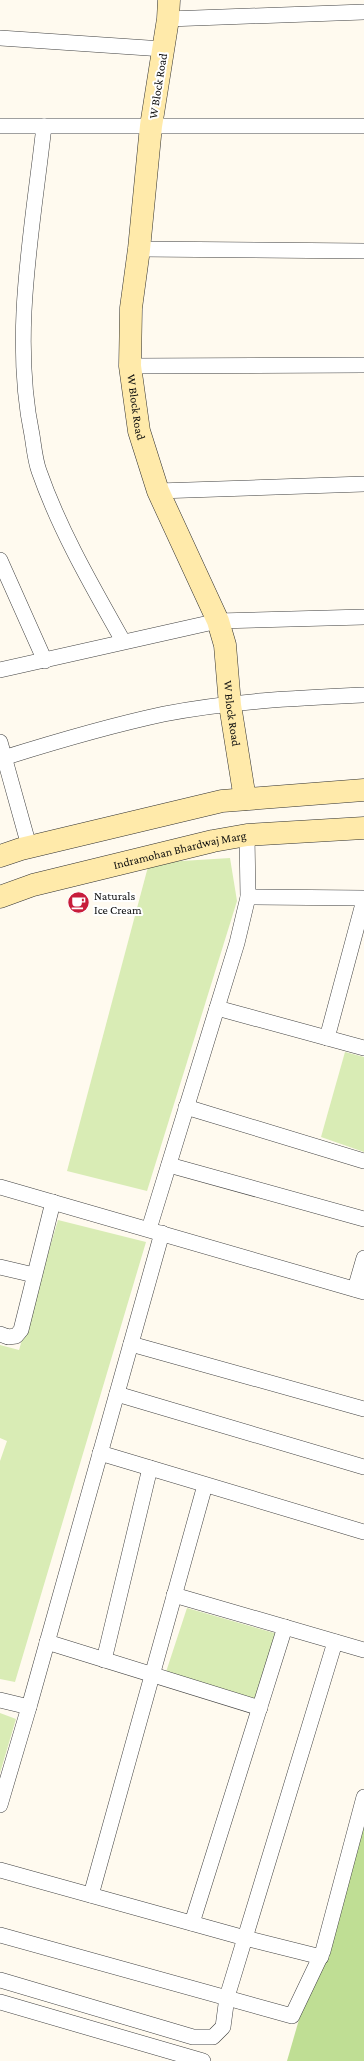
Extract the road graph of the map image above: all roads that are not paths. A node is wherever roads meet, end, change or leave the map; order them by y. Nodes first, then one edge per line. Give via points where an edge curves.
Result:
1 (169, 9) edge
2 (364, 12) edge
3 (0, 38) edge
4 (163, 49) junction
5 (0, 126) edge
6 (44, 126) junction
7 (152, 126) junction
8 (364, 126) edge
9 (140, 250) junction
10 (364, 252) edge
11 (364, 365) edge
12 (130, 366) junction
13 (364, 484) edge
14 (158, 491) junction
15 (0, 560) edge
16 (364, 617) edge
17 (218, 621) junction
18 (123, 641) junction
19 (45, 661) junction
20 (0, 670) edge
21 (364, 695) edge
22 (230, 705) junction
23 (0, 742) edge
24 (2, 758) edge
25 (364, 790) edge
26 (244, 799) junction
27 (364, 828) edge
28 (247, 835) junction
29 (29, 846) junction
30 (0, 856) edge
31 (0, 897) edge
32 (248, 897) junction
33 (364, 899) edge
34 (360, 933) edge
35 (217, 1008) junction
36 (327, 1038) junction
37 (364, 1048) edge
38 (186, 1107) junction
39 (364, 1161) edge
40 (169, 1164) junction
41 (0, 1187) edge
42 (53, 1202) junction
43 (364, 1219) edge
44 (156, 1231) junction
45 (364, 1258) edge
46 (0, 1267) edge
47 (34, 1276) junction
48 (359, 1290) edge
49 (0, 1334) edge
50 (131, 1344) junction
51 (117, 1394) junction
52 (364, 1409) edge
53 (100, 1453) junction
54 (364, 1467) edge
55 (150, 1468) junction
56 (205, 1485) junction
57 (364, 1532) edge
58 (174, 1595) junction
59 (285, 1628) junction
60 (47, 1642) junction
61 (335, 1642) junction
62 (364, 1650) edge
63 (104, 1660) junction
64 (152, 1676) junction
65 (0, 1700) edge
66 (29, 1707) junction
67 (260, 1708) junction
68 (364, 1797) edge
69 (0, 1805) edge
70 (0, 1870) edge
71 (91, 1895) junction
72 (192, 1923) junction
73 (0, 1935) edge
74 (245, 1938) junction
75 (321, 1957) junction
76 (0, 1980) edge
77 (227, 1997) junction
78 (0, 2002) edge
79 (203, 2061) edge

1 - 2 street
1 - 4 street, W Block Road
3 - 4 street
4 - 7 street, W Block Road
5 - 6 street
6 - 7 street
6 - 18 street via 25,296 22,358 26,408 38,469 64,535
7 - 8 street
7 - 9 street, W Block Road
9 - 10 street
9 - 12 street, W Block Road via 131,308
11 - 12 street
12 - 14 street, W Block Road via 139,431
13 - 14 street
14 - 17 street, W Block Road
15 - 19 street
16 - 17 street
17 - 18 street
17 - 22 street, W Block Road via 225,644
18 - 19 street
19 - 20 street
21 - 22 street
22 - 24 street via 150,718 74,736
22 - 26 street, W Block Road
23 - 24 street
24 - 29 street
25 - 26 street
26 - 29 street via 222,801
27 - 28 street, Indramohan Bhardwaj Marg
28 - 31 street, Indramohan Bhardwaj Marg via 40,883
28 - 32 street
29 - 30 street
32 - 33 street
32 - 35 street
33 - 34 street
34 - 36 street
35 - 36 street
35 - 38 street
36 - 37 street
38 - 39 street
38 - 40 street
40 - 43 street
40 - 44 street
41 - 42 street
42 - 44 street
42 - 47 street
44 - 48 street
44 - 50 street
45 - 48 street
46 - 47 street
47 - 49 street via 21,1330 16,1336
50 - 51 street
50 - 52 street
51 - 53 street
51 - 54 street
53 - 55 street
53 - 60 street
55 - 56 street
55 - 63 street
56 - 57 street
56 - 58 street
58 - 59 street
58 - 64 street
59 - 61 street
59 - 67 street
60 - 63 street
60 - 66 street
61 - 62 street
61 - 74 street
63 - 64 street
64 - 67 street
64 - 71 street
65 - 66 street
66 - 69 street
67 - 72 street
68 - 75 street
70 - 71 street
71 - 72 street
72 - 74 street
73 - 77 street
74 - 75 street
74 - 77 street
75 - 77 street via 292,2016
76 - 77 street via 194,2037 213,2037 223,2027
78 - 79 street

